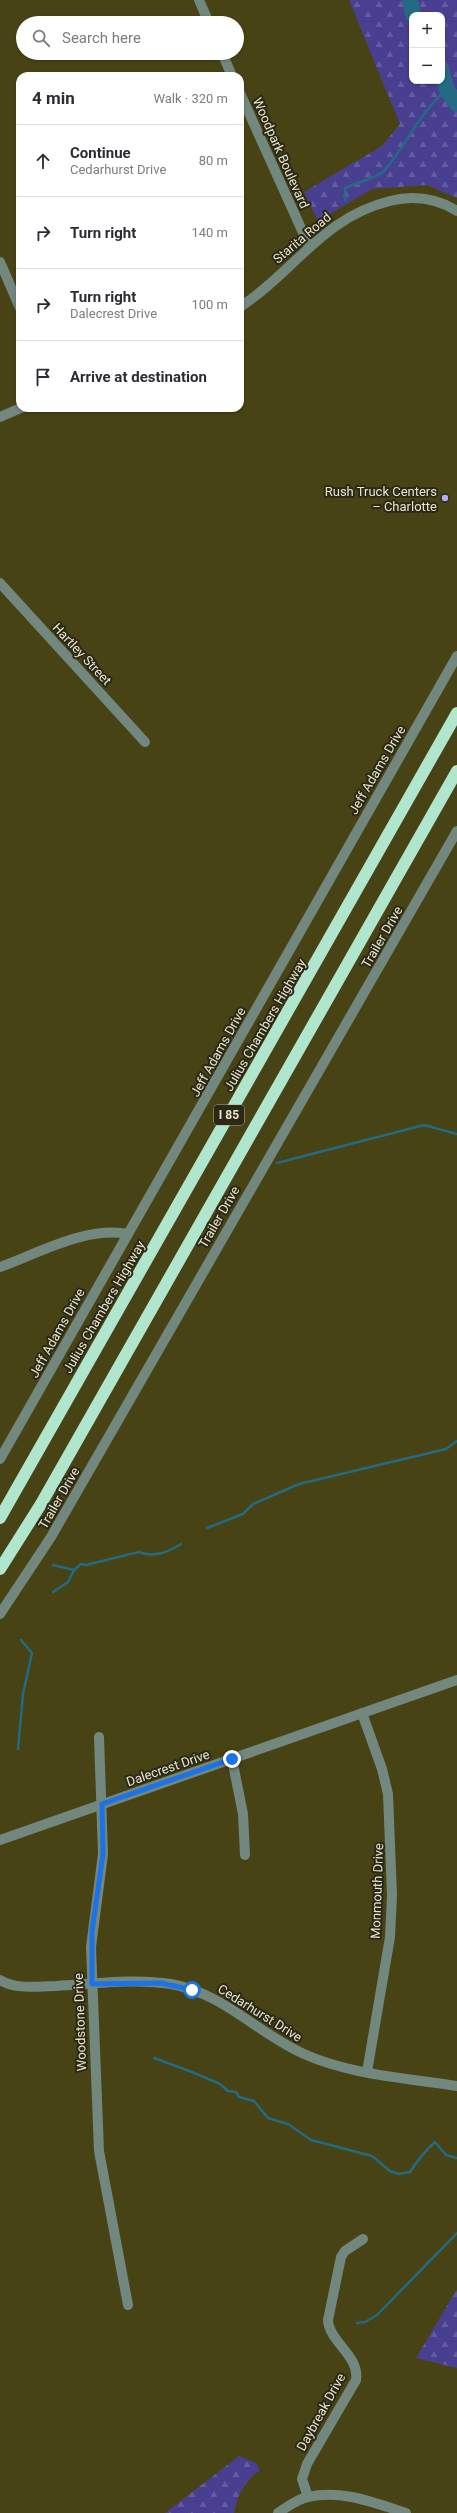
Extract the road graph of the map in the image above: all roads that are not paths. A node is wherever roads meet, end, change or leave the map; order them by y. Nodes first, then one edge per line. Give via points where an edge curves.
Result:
1 (199, 0) edge
2 (206, 16) edge
3 (225, 60) edge
4 (230, 72) edge
5 (244, 102) edge
6 (457, 211) edge
7 (309, 246) junction
8 (0, 262) edge
9 (16, 299) edge
10 (244, 303) edge
11 (16, 410) edge
12 (0, 417) edge
13 (0, 583) edge
14 (457, 656) edge
15 (457, 712) edge
16 (145, 742) dead end
17 (457, 771) edge
18 (457, 831) edge
19 (128, 1234) junction
20 (0, 1267) edge
21 (0, 1459) edge
22 (0, 1518) edge
23 (0, 1569) edge
24 (0, 1614) edge
25 (457, 1680) edge
26 (362, 1713) junction
27 (99, 1737) dead end
28 (232, 1759) junction
29 (102, 1804) junction
30 (0, 1840) edge
31 (245, 1855) dead end
32 (0, 1980) edge
33 (92, 1984) junction
34 (367, 2072) junction
35 (457, 2086) edge
36 (363, 2239) dead end
37 (128, 2305) dead end
38 (308, 2497) junction
39 (278, 2513) edge
40 (406, 2513) edge

1 - 2 street
3 - 4 street
5 - 7 street, Woodpark Boulevard
6 - 7 street, Starita Road via 434,200 421,198 380,203 347,218
7 - 10 street, Starita Road
8 - 9 street
11 - 12 street
13 - 16 street, Hartley Street
14 - 19 street, Jeff Adams Drive
15 - 22 highway, Julius Chambers Highway / I 85
17 - 23 highway, I 85 via 41,1504
18 - 24 street, Trailer Drive via 51,1537
19 - 20 street via 109,1231 85,1235
19 - 21 street, Jeff Adams Drive
25 - 26 street, Dalecrest Drive
26 - 28 street, Dalecrest Drive
26 - 34 street, Monmouth Drive via 388,1794 392,1880 390,1937
27 - 29 street, Woodstone Drive
28 - 29 street, Dalecrest Drive
28 - 31 street via 243,1814
29 - 30 street, Dalecrest Drive
29 - 33 street, Woodstone Drive via 103,1854 92,1931
32 - 33 street, Cedarhurst Drive via 21,1987
33 - 34 street, Cedarhurst Drive via 161,1983 192,1990 226,2005 302,2053 339,2067
33 - 37 street, Woodstone Drive via 99,2150
34 - 35 street, Cedarhurst Drive
36 - 38 street, Daybreak Drive via 345,2251 341,2257 328,2320 330,2328 356,2369 356,2380 307,2464 302,2479
38 - 39 street
38 - 40 street via 333,2494

